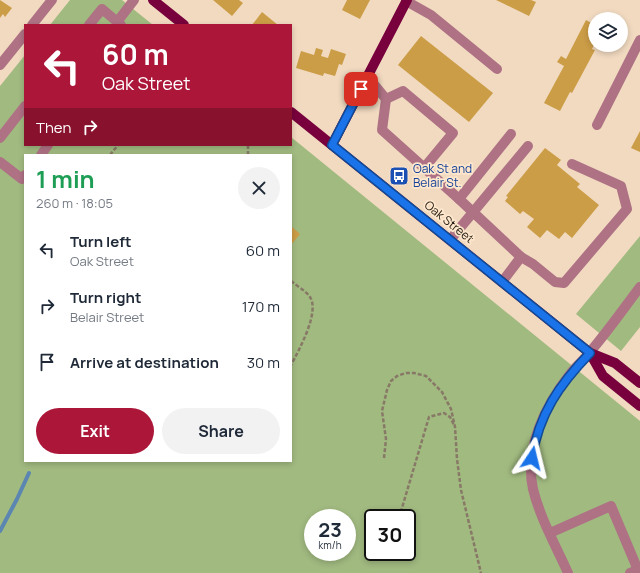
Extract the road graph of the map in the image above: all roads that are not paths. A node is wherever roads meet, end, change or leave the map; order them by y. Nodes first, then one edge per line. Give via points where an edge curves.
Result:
1 (52, 0) edge
2 (134, 0) edge
3 (153, 0) edge
4 (406, 1) edge
5 (119, 23) edge
6 (33, 24) edge
7 (90, 24) edge
8 (183, 24) edge
9 (24, 35) edge
10 (640, 40) edge
11 (0, 65) edge
12 (497, 69) dead end
13 (368, 76) junction
14 (386, 99) junction
15 (24, 107) edge
16 (292, 113) edge
17 (597, 125) dead end
18 (511, 134) dead end
19 (0, 138) edge
20 (332, 145) junction
21 (528, 146) dead end
22 (0, 162) edge
23 (572, 164) dead end
24 (424, 168) junction
25 (24, 176) edge
26 (459, 198) junction
27 (473, 212) junction
28 (450, 240) junction
29 (521, 257) junction
30 (502, 282) junction
31 (640, 287) edge
32 (590, 353) junction
33 (640, 383) edge
34 (640, 406) edge
35 (550, 533) junction
36 (568, 573) edge
37 (630, 573) edge

1 - 6 street
2 - 5 street
3 - 8 main road
4 - 12 street via 431,15
4 - 13 main road
5 - 7 street via 102,9
9 - 11 street
10 - 17 street
13 - 14 street
13 - 20 main road
14 - 24 street via 382,130
14 - 24 street via 402,91 453,132
15 - 19 street
16 - 20 main road, Oak Street
18 - 26 street
20 - 28 main road, Oak Street
21 - 27 street
22 - 25 street via 22,179
23 - 29 street via 621,186 627,209 564,283 555,282
24 - 26 street
26 - 27 street
27 - 28 street
27 - 29 street
28 - 30 main road, Oak Street
29 - 30 street
30 - 32 main road, Oak Street
31 - 32 street
32 - 33 main road, Oak Street via 615,363
32 - 34 main road, Oak Street via 603,376
32 - 35 street via 571,372 553,397 535,439 532,458 534,489
35 - 36 street
35 - 37 street via 611,506 638,570

